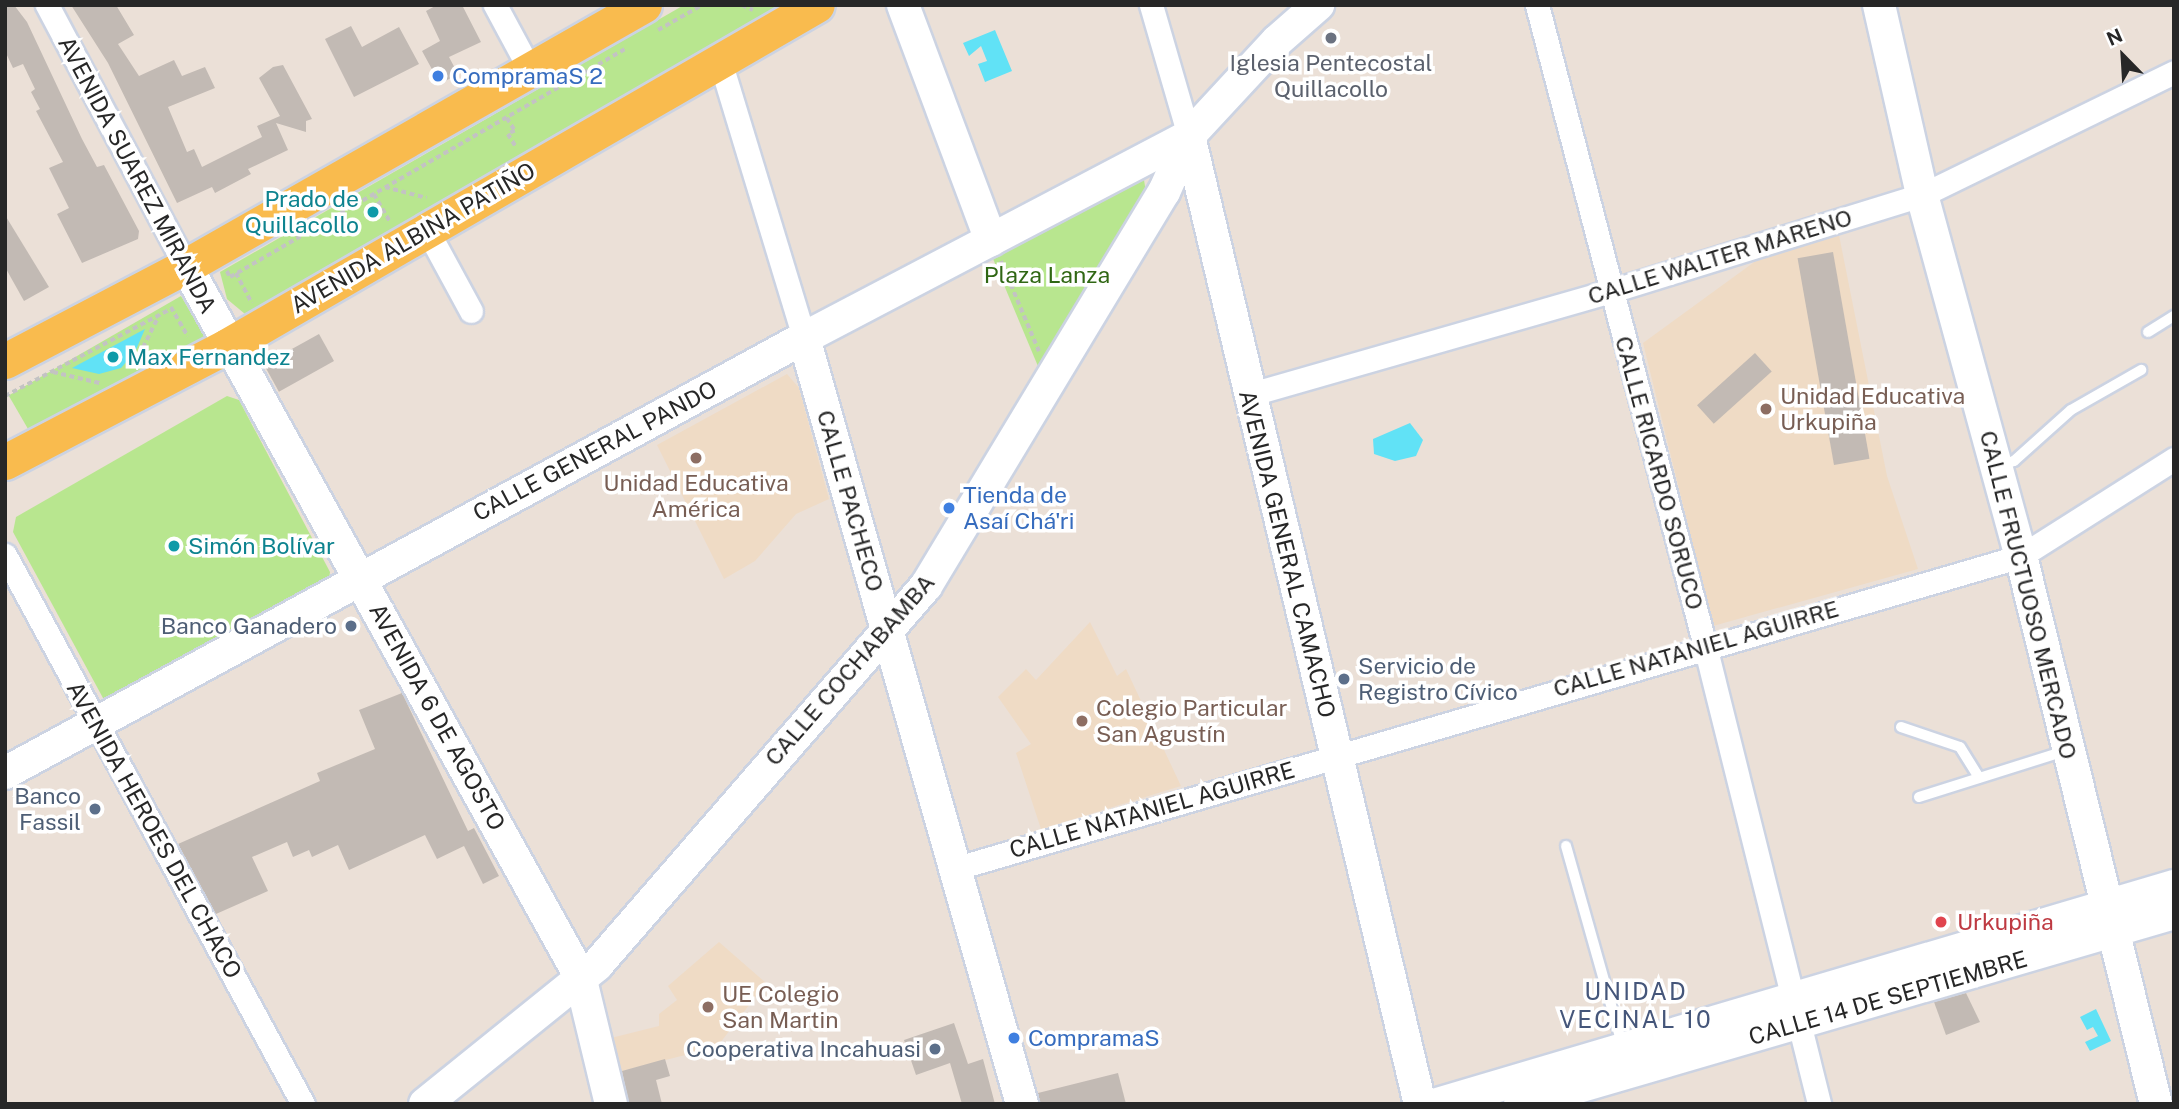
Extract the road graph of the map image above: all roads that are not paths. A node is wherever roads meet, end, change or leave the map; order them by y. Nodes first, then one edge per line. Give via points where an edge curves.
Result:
1 (47, 5) edge
2 (495, 5) edge
3 (817, 5) edge
4 (903, 5) edge
5 (1151, 5) edge
6 (1318, 5) edge
7 (1537, 5) edge
8 (1879, 5) edge
9 (650, 18) edge
10 (720, 61) junction
11 (530, 70) junction
12 (2174, 72) edge
13 (1189, 136) junction
14 (1922, 195) junction
15 (429, 215) junction
16 (991, 240) junction
17 (186, 266) junction
18 (1611, 291) junction
19 (471, 311) dead end
20 (2174, 316) edge
21 (2148, 332) dead end
22 (804, 338) junction
23 (227, 346) junction
24 (5, 361) edge
25 (2141, 370) dead end
26 (1248, 395) junction
27 (2174, 460) edge
28 (5, 463) edge
29 (1997, 467) junction
30 (5, 555) edge
31 (2021, 555) junction
32 (361, 579) junction
33 (885, 629) junction
34 (1705, 646) junction
35 (95, 723) junction
36 (1901, 727) dead end
37 (2068, 750) junction
38 (1336, 756) junction
39 (5, 773) edge
40 (1979, 778) junction
41 (1919, 797) dead end
42 (1566, 846) dead end
43 (957, 868) junction
44 (2174, 886) edge
45 (2174, 913) edge
46 (2111, 919) junction
47 (580, 976) junction
48 (1798, 1011) junction
49 (1623, 1049) junction
50 (303, 1104) edge
51 (425, 1104) edge
52 (611, 1104) edge
53 (1022, 1104) edge
54 (1420, 1104) edge
55 (1437, 1104) edge
56 (1520, 1104) edge
57 (1819, 1104) edge
58 (2156, 1104) edge

1 - 17 street, AVENIDA SUAREZ MIRANDA
2 - 11 street
3 - 10 main road, AVENIDA ALBINA PATIÑO
4 - 16 main road
5 - 13 street, AVENIDA GENERAL CAMACHO
6 - 13 main road, CALLE COCHABAMBA via 1277,41
7 - 18 street, CALLE RICARDO SORUCO
8 - 14 main road, CALLE FRUCTUOSO MERCADO
9 - 11 main road
10 - 15 main road, AVENIDA ALBINA PATIÑO
10 - 22 street, CALLE PACHECO
11 - 17 main road
12 - 14 street, CALLE WALTER MARENO
13 - 16 main road, CALLE GENERAL PANDO
13 - 26 main road, AVENIDA GENERAL CAMACHO
13 - 33 main road, CALLE COCHABAMBA via 1164,192 926,586
14 - 18 street, CALLE WALTER MARENO
14 - 29 main road, CALLE FRUCTUOSO MERCADO
15 - 19 street
15 - 23 main road, AVENIDA ALBINA PATIÑO
16 - 22 main road, CALLE GENERAL PANDO
17 - 23 main road, AVENIDA SUAREZ MIRANDA
17 - 24 main road
18 - 26 street, CALLE WALTER MARENO
18 - 34 street, CALLE RICARDO SORUCO
20 - 21 lane
22 - 32 main road, CALLE GENERAL PANDO
22 - 33 main road, CALLE PACHECO
23 - 28 main road, AVENIDA ALBINA PATIÑO
23 - 32 main road, AVENIDA 6 DE AGOSTO
25 - 29 lane via 2071,410 2022,454
26 - 38 main road, AVENIDA GENERAL CAMACHO
27 - 31 street, CALLE NATANIEL AGUIRRE
29 - 31 main road, CALLE FRUCTUOSO MERCADO
30 - 35 street, AVENIDA HEROES DEL CHACO
31 - 34 street, CALLE NATANIEL AGUIRRE
31 - 37 main road, CALLE FRUCTUOSO MERCADO
32 - 35 main road, CALLE GENERAL PANDO
32 - 47 main road, AVENIDA 6 DE AGOSTO
33 - 43 main road, CALLE PACHECO
33 - 47 main road, CALLE COCHABAMBA via 597,965
34 - 38 street, CALLE NATANIEL AGUIRRE
34 - 48 street, CALLE RICARDO SORUCO
35 - 39 main road, CALLE GENERAL PANDO
35 - 50 street, AVENIDA HEROES DEL CHACO
36 - 40 lane via 1960,747
37 - 40 lane
37 - 46 main road, CALLE FRUCTUOSO MERCADO
38 - 43 street, CALLE NATANIEL AGUIRRE
38 - 54 main road, AVENIDA GENERAL CAMACHO
40 - 41 lane
42 - 49 lane
43 - 53 main road, CALLE PACHECO
44 - 46 main road, CALLE 14 DE SEPTIEMBRE
45 - 46 main road, CALLE 14 DE SEPTIEMBRE
46 - 48 main road, CALLE 14 DE SEPTIEMBRE
46 - 58 main road, CALLE FRUCTUOSO MERCADO
47 - 51 main road, CALLE COCHABAMBA
47 - 52 main road, AVENIDA 6 DE AGOSTO
48 - 49 main road, CALLE 14 DE SEPTIEMBRE
48 - 56 main road, CALLE 14 DE SEPTIEMBRE
48 - 57 street, CALLE RICARDO SORUCO
49 - 55 main road, CALLE 14 DE SEPTIEMBRE

